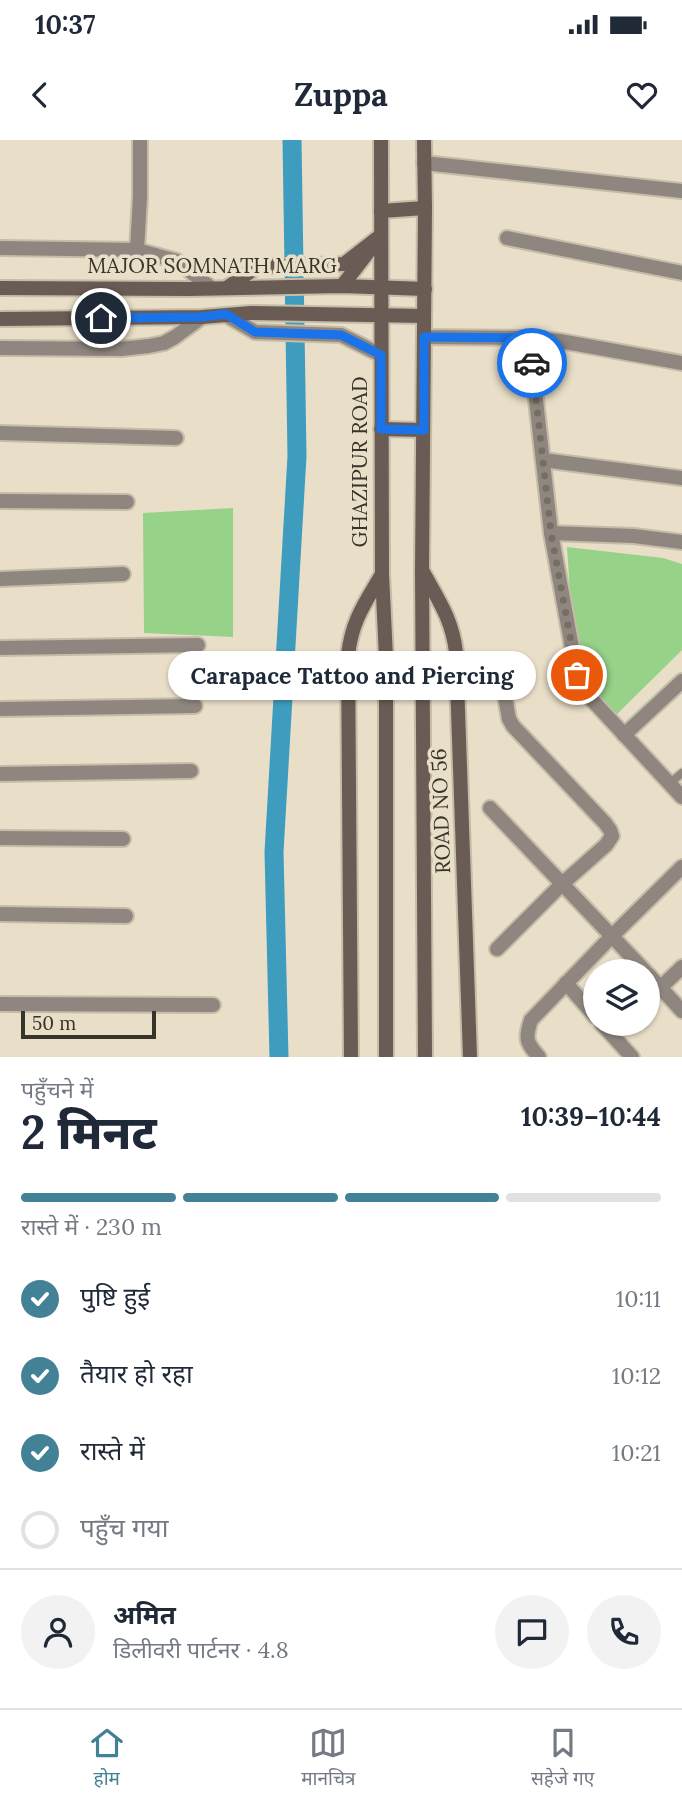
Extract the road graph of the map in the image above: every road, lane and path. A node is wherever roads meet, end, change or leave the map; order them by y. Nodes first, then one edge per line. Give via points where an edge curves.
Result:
1 (140, 140) edge
2 (381, 140) edge
3 (424, 140) edge
4 (424, 163) junction
5 (682, 191) edge
6 (425, 208) junction
7 (381, 211) junction
8 (380, 236) junction
9 (507, 238) dead end
10 (0, 248) edge
11 (137, 250) junction
12 (682, 273) edge
13 (342, 286) junction
14 (210, 287) junction
15 (228, 287) junction
16 (382, 287) junction
17 (0, 288) edge
18 (425, 289) junction
19 (226, 314) junction
20 (381, 315) junction
21 (424, 316) junction
22 (202, 317) junction
23 (0, 319) edge
24 (424, 337) junction
25 (529, 338) junction
26 (0, 348) edge
27 (381, 355) junction
28 (682, 363) edge
29 (381, 429) junction
30 (424, 430) junction
31 (0, 433) edge
32 (176, 438) dead end
33 (543, 460) junction
34 (682, 478) edge
35 (0, 500) edge
36 (127, 502) dead end
37 (551, 533) junction
38 (682, 542) edge
39 (422, 571) junction
40 (123, 574) dead end
41 (382, 574) junction
42 (0, 579) edge
43 (198, 645) dead end
44 (0, 648) edge
45 (682, 681) edge
46 (504, 691) dead end
47 (195, 706) dead end
48 (0, 709) edge
49 (624, 735) junction
50 (191, 771) dead end
51 (682, 773) edge
52 (0, 774) edge
53 (670, 783) junction
54 (682, 796) edge
55 (490, 808) dead end
56 (0, 838) edge
57 (123, 839) dead end
58 (682, 867) edge
59 (562, 884) junction
60 (0, 914) edge
61 (126, 916) dead end
62 (611, 937) junction
63 (496, 949) dead end
64 (632, 959) edge
65 (682, 967) edge
66 (566, 983) junction
67 (660, 988) joint
68 (583, 1002) edge
69 (0, 1004) edge
70 (213, 1005) dead end
71 (682, 1011) edge
72 (613, 1036) edge
73 (351, 1057) edge
74 (386, 1057) edge
75 (425, 1057) edge
76 (470, 1057) edge
77 (539, 1057) edge
78 (632, 1057) edge

1 - 11 street
2 - 7 main road, GHAZIPUR ROAD
3 - 4 main road
4 - 5 street
4 - 6 main road
6 - 7 main road
6 - 18 main road
7 - 8 main road, GHAZIPUR ROAD
8 - 13 main road
8 - 15 main road via 342,264 257,267
8 - 16 main road, GHAZIPUR ROAD
9 - 12 street
10 - 11 street
11 - 14 street via 177,261
13 - 15 main road, MAJOR SOMNATH MARG
13 - 16 main road, MAJOR SOMNATH MARG
14 - 15 main road, MAJOR SOMNATH MARG
14 - 17 main road, MAJOR SOMNATH MARG
16 - 18 main road, MAJOR SOMNATH MARG
16 - 20 main road, GHAZIPUR ROAD
18 - 21 main road
19 - 20 main road
19 - 22 main road
19 - 27 street via 255,332 334,334
20 - 21 main road
20 - 27 main road, GHAZIPUR ROAD
21 - 24 main road
22 - 23 main road
22 - 26 street via 175,337 149,346
24 - 25 street
24 - 30 main road
25 - 28 street
25 - 33 street
27 - 29 main road, GHAZIPUR ROAD
29 - 30 main road
29 - 41 main road, GHAZIPUR ROAD
30 - 39 main road
31 - 32 street
33 - 34 street
33 - 37 street
35 - 36 street
37 - 38 street
37 - 49 street via 577,675
39 - 75 main road
39 - 76 main road, ROAD NO 56 via 447,614 456,652
40 - 42 street
41 - 73 main road via 354,621 348,654
41 - 74 main road, GHAZIPUR ROAD
43 - 44 street
45 - 49 street
46 - 59 street via 513,726 610,830 606,845
47 - 48 street
49 - 53 street
50 - 52 street
51 - 53 lane
53 - 54 street
55 - 59 street
56 - 57 street
58 - 62 street
59 - 62 street
59 - 63 street
60 - 61 street
62 - 64 street
62 - 66 street
65 - 67 street
66 - 68 street
66 - 77 street via 531,1020 527,1042
67 - 71 street
69 - 70 street
72 - 78 street

